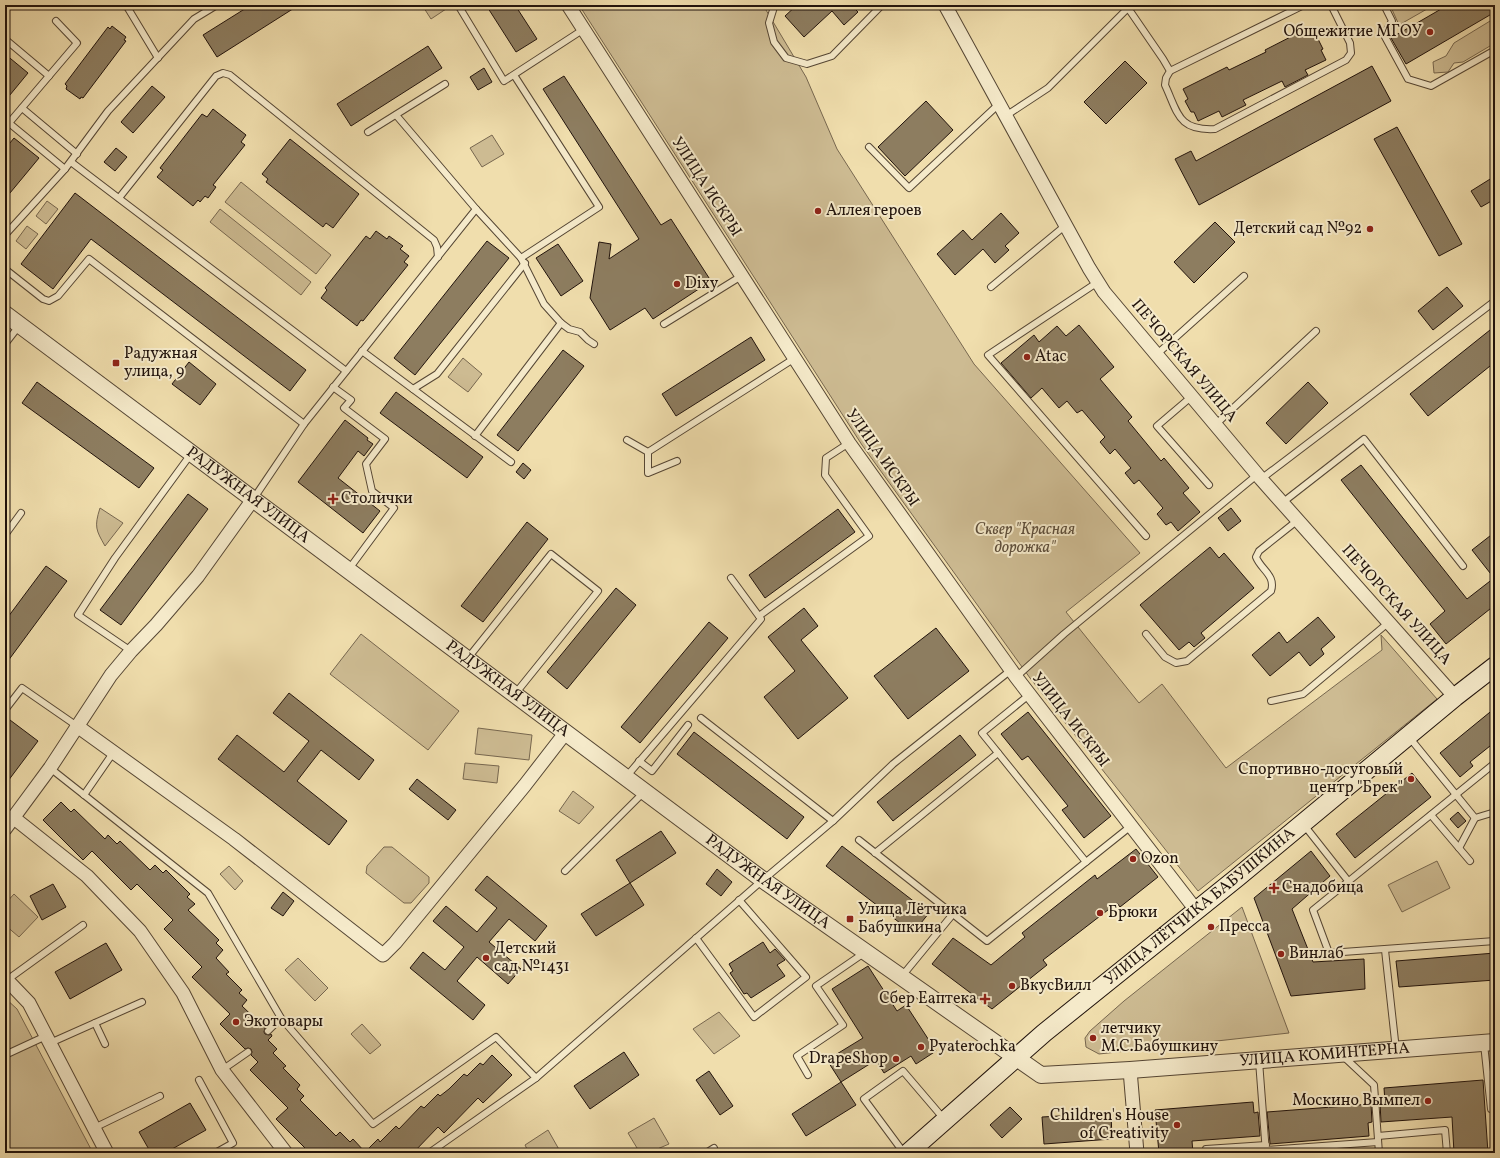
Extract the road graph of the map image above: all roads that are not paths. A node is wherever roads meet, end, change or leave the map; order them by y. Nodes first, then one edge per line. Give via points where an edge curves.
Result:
1 (126, 5) edge
2 (217, 5) edge
3 (458, 5) edge
4 (568, 5) edge
5 (777, 5) edge
6 (882, 5) edge
7 (945, 5) edge
8 (1304, 5) edge
9 (1331, 5) edge
10 (1384, 5) edge
11 (1131, 7) edge
12 (56, 21) dead end
13 (584, 29) junction
14 (5, 39) edge
15 (1495, 50) edge
16 (1486, 54) junction
17 (158, 58) junction
18 (1490, 61) dead end
19 (1170, 71) junction
20 (514, 75) junction
21 (49, 76) junction
22 (445, 84) dead end
23 (1000, 103) junction
24 (22, 108) junction
25 (396, 115) junction
26 (1007, 115) junction
27 (7, 126) edge
28 (368, 132) dead end
29 (869, 147) dead end
30 (77, 154) junction
31 (71, 162) junction
32 (65, 169) junction
33 (119, 198) junction
34 (476, 210) junction
35 (1066, 225) junction
36 (5, 235) edge
37 (438, 257) junction
38 (523, 260) junction
39 (5, 269) edge
40 (743, 275) junction
41 (1244, 276) dead end
42 (1098, 282) junction
43 (991, 288) dead end
44 (1495, 301) edge
45 (5, 314) edge
46 (561, 323) junction
47 (20, 324) junction
48 (664, 324) dead end
49 (1316, 332) dead end
50 (5, 344) edge
51 (594, 344) dead end
52 (362, 351) junction
53 (1156, 355) junction
54 (795, 358) junction
55 (346, 371) junction
56 (334, 387) junction
57 (413, 389) junction
58 (1191, 396) junction
59 (304, 424) junction
60 (1215, 426) junction
61 (475, 436) junction
62 (627, 440) dead end
63 (849, 442) junction
64 (192, 452) junction
65 (648, 452) junction
66 (677, 461) dead end
67 (510, 462) dead end
68 (1259, 477) junction
69 (1209, 485) dead end
70 (254, 498) junction
71 (1282, 503) junction
72 (21, 513) dead end
73 (1298, 520) junction
74 (5, 535) edge
75 (1146, 536) dead end
76 (1463, 566) dead end
77 (349, 569) junction
78 (731, 578) dead end
79 (759, 616) junction
80 (1388, 623) junction
81 (1146, 634) dead end
82 (131, 651) junction
83 (468, 658) junction
84 (1495, 667) edge
85 (1013, 674) junction
86 (515, 694) junction
87 (1029, 695) junction
88 (1455, 697) junction
89 (1271, 701) dead end
90 (5, 710) edge
91 (701, 718) dead end
92 (688, 725) dead end
93 (76, 726) junction
94 (566, 732) junction
95 (1408, 736) junction
96 (113, 753) junction
97 (998, 753) junction
98 (639, 761) junction
99 (1495, 763) edge
100 (50, 768) junction
101 (626, 776) junction
102 (645, 791) junction
103 (1456, 794) junction
104 (84, 795) junction
105 (1495, 812) edge
106 (1432, 815) junction
107 (14, 818) junction
108 (1475, 818) junction
109 (833, 821) junction
110 (1303, 824) junction
111 (1131, 826) junction
112 (5, 829) edge
113 (859, 840) dead end
114 (1459, 848) junction
115 (875, 853) junction
116 (1470, 861) dead end
117 (1086, 862) junction
118 (564, 870) dead end
119 (763, 880) junction
120 (1349, 882) junction
121 (739, 900) junction
122 (1196, 910) junction
123 (952, 914) junction
124 (83, 925) dead end
125 (696, 938) junction
126 (1495, 941) edge
127 (1385, 950) junction
128 (866, 952) junction
129 (901, 977) junction
130 (6, 979) edge
131 (142, 1002) dead end
132 (281, 1018) junction
133 (94, 1023) junction
134 (268, 1031) dead end
135 (48, 1039) junction
136 (1489, 1042) edge
137 (105, 1044) dead end
138 (1396, 1050) junction
139 (248, 1052) dead end
140 (1340, 1054) junction
141 (5, 1055) edge
142 (1016, 1058) junction
143 (1259, 1060) junction
144 (222, 1070) junction
145 (1130, 1070) junction
146 (808, 1075) dead end
147 (536, 1078) junction
148 (198, 1080) dead end
149 (160, 1096) dead end
150 (1491, 1109) dead end
151 (945, 1120) junction
152 (94, 1128) junction
153 (1378, 1139) junction
154 (714, 1148) dead end
155 (1266, 1149) edge
156 (107, 1153) edge
157 (215, 1153) edge
158 (286, 1153) edge
159 (428, 1153) edge
160 (706, 1153) edge
161 (904, 1153) edge
162 (908, 1153) edge
163 (1138, 1153) edge
164 (1206, 1153) edge
165 (1379, 1153) edge
166 (1448, 1153) edge

1 - 17 lane
2 - 17 lane via 194,19
3 - 20 lane via 504,81
4 - 13 street, УЛИЦА ИСКРЫ
5 - 6 lane via 769,23 774,42 786,58 807,64 832,56
7 - 23 street, ПЕЧОРСКАЯ УЛИЦА
8 - 19 lane
9 - 19 lane via 1350,43 1351,53 1346,60 1215,129 1201,130 1183,122 1165,85
10 - 16 lane via 1392,21 1384,35 1408,79 1431,86
11 - 19 lane
11 - 26 lane via 1048,88
12 - 21 lane via 77,43
13 - 20 lane
13 - 40 street, УЛИЦА ИСКРЫ
14 - 21 lane
15 - 16 lane
16 - 18 lane
17 - 30 lane via 108,111
20 - 38 lane via 599,207
21 - 24 lane
22 - 25 lane
23 - 26 street, ПЕЧОРСКАЯ УЛИЦА
23 - 29 lane via 909,188
24 - 27 lane
24 - 30 lane
25 - 28 lane
25 - 34 lane
26 - 35 street, ПЕЧОРСКАЯ УЛИЦА
27 - 32 lane
30 - 31 lane
31 - 32 lane
31 - 33 lane
32 - 36 lane
33 - 37 lane via 216,76 223,73 230,75 434,240
33 - 55 lane
34 - 37 lane
34 - 38 lane
35 - 42 street, ПЕЧОРСКАЯ УЛИЦА
35 - 43 lane
37 - 52 lane
38 - 46 lane via 544,304
38 - 57 lane via 437,374
39 - 59 lane via 49,301 58,296 89,259
40 - 48 lane
40 - 54 street, УЛИЦА ИСКРЫ
41 - 53 lane
42 - 53 street, ПЕЧОРСКАЯ УЛИЦА
42 - 75 lane via 988,355
44 - 68 lane
45 - 47 street, РАДУЖНАЯ УЛИЦА
46 - 51 lane via 580,332
46 - 61 lane
47 - 50 lane
47 - 64 street, РАДУЖНАЯ УЛИЦА
49 - 60 lane
52 - 55 lane
52 - 57 lane
53 - 58 street, ПЕЧОРСКАЯ УЛИЦА
54 - 63 street, УЛИЦА ИСКРЫ
54 - 65 lane
55 - 56 lane
56 - 59 lane
56 - 77 lane via 351,400 344,408 385,439 366,464 372,491 394,508
57 - 61 lane
58 - 60 street, ПЕЧОРСКАЯ УЛИЦА
58 - 69 lane via 1157,426
59 - 70 lane
60 - 68 street, ПЕЧОРСКАЯ УЛИЦА
61 - 67 lane
62 - 65 lane
63 - 79 lane via 826,458 824,475 869,536
63 - 85 street, УЛИЦА ИСКРЫ
64 - 70 street, РАДУЖНАЯ УЛИЦА
64 - 82 lane via 78,614
65 - 66 lane via 648,474
68 - 71 street, ПЕЧОРСКАЯ УЛИЦА
68 - 85 lane
70 - 77 street, РАДУЖНАЯ УЛИЦА
70 - 82 street via 198,576
71 - 73 street, ПЕЧОРСКАЯ УЛИЦА
71 - 76 lane via 1364,439
72 - 74 lane
73 - 80 street, ПЕЧОРСКАЯ УЛИЦА
73 - 81 lane via 1256,556 1272,579 1271,591 1187,661 1176,663 1165,657
77 - 83 street, РАДУЖНАЯ УЛИЦА
78 - 79 lane
79 - 98 lane via 761,619
80 - 88 street, ПЕЧОРСКАЯ УЛИЦА
80 - 89 lane via 1303,694
82 - 93 street
83 - 86 street, РАДУЖНАЯ УЛИЦА
83 - 86 lane via 552,554 598,590
84 - 88 main road, УЛИЦА ЛЁТЧИКА БАБУШКИНА
85 - 87 street, УЛИЦА ИСКРЫ
85 - 109 lane via 893,764
86 - 94 street, РАДУЖНАЯ УЛИЦА
87 - 97 lane via 982,733
87 - 111 street, УЛИЦА ИСКРЫ
88 - 95 main road, УЛИЦА ЛЁТЧИКА БАБУШКИНА
90 - 93 lane via 22,688
91 - 109 lane
92 - 98 lane via 652,771
93 - 96 street
93 - 100 street
94 - 96 street via 383,955 234,839
94 - 101 street, РАДУЖНАЯ УЛИЦА
95 - 103 lane
95 - 110 main road, УЛИЦА ЛЁТЧИКА БАБУШКИНА
96 - 104 lane
97 - 115 lane
97 - 117 lane
98 - 101 lane
99 - 103 lane
100 - 104 lane
100 - 107 street
101 - 102 street, РАДУЖНАЯ УЛИЦА
102 - 118 lane
102 - 119 street, РАДУЖНАЯ УЛИЦА
103 - 106 lane
103 - 108 lane
104 - 132 lane via 208,893
105 - 108 lane
106 - 114 lane
106 - 120 lane
107 - 112 street
107 - 144 street via 87,876 140,931 183,993
108 - 114 lane
109 - 119 lane
110 - 120 lane
110 - 122 main road, УЛИЦА ЛЁТЧИКА БАБУШКИНА
111 - 117 lane
111 - 122 street, УЛИЦА ИСКРЫ
113 - 115 lane
114 - 116 lane
115 - 123 lane
117 - 123 lane via 987,941
119 - 121 lane
119 - 128 street, РАДУЖНАЯ УЛИЦА
120 - 127 lane via 1313,910 1329,953
121 - 125 lane
121 - 125 lane via 806,977 754,1017
122 - 142 main road, УЛИЦА ЛЁТЧИКА БАБУШКИНА via 1083,1000
123 - 129 lane
124 - 130 lane
125 - 147 lane
126 - 127 lane
127 - 138 lane
128 - 129 street, РАДУЖНАЯ УЛИЦА
128 - 146 lane via 816,986 843,1025 797,1056
129 - 142 street, РАДУЖНАЯ УЛИЦА
130 - 135 street via 29,1003
131 - 133 lane
132 - 134 lane
132 - 147 lane via 372,1124 496,1037
133 - 135 lane
133 - 137 lane
135 - 141 lane
135 - 152 street
136 - 138 street, УЛИЦА КОМИНТЕРНА
136 - 150 lane
138 - 140 street, УЛИЦА КОМИНТЕРНА
139 - 144 lane
140 - 143 street, УЛИЦА КОМИНТЕРНА
140 - 153 lane via 1374,1085
142 - 145 street, УЛИЦА КОМИНТЕРНА via 1041,1075
142 - 151 main road, УЛИЦА ЛЁТЧИКА БАБУШКИНА
143 - 145 street, УЛИЦА КОМИНТЕРНА
143 - 155 lane
144 - 158 street
145 - 163 street
147 - 159 lane
148 - 157 lane via 233,1143
149 - 152 lane
151 - 161 lane via 903,1071 864,1098
151 - 162 main road, УЛИЦА ЛЁТЧИКА БАБУШКИНА
152 - 156 street
153 - 155 lane
153 - 165 lane
153 - 166 lane via 1445,1130
154 - 160 lane
155 - 164 lane via 1206,1149

